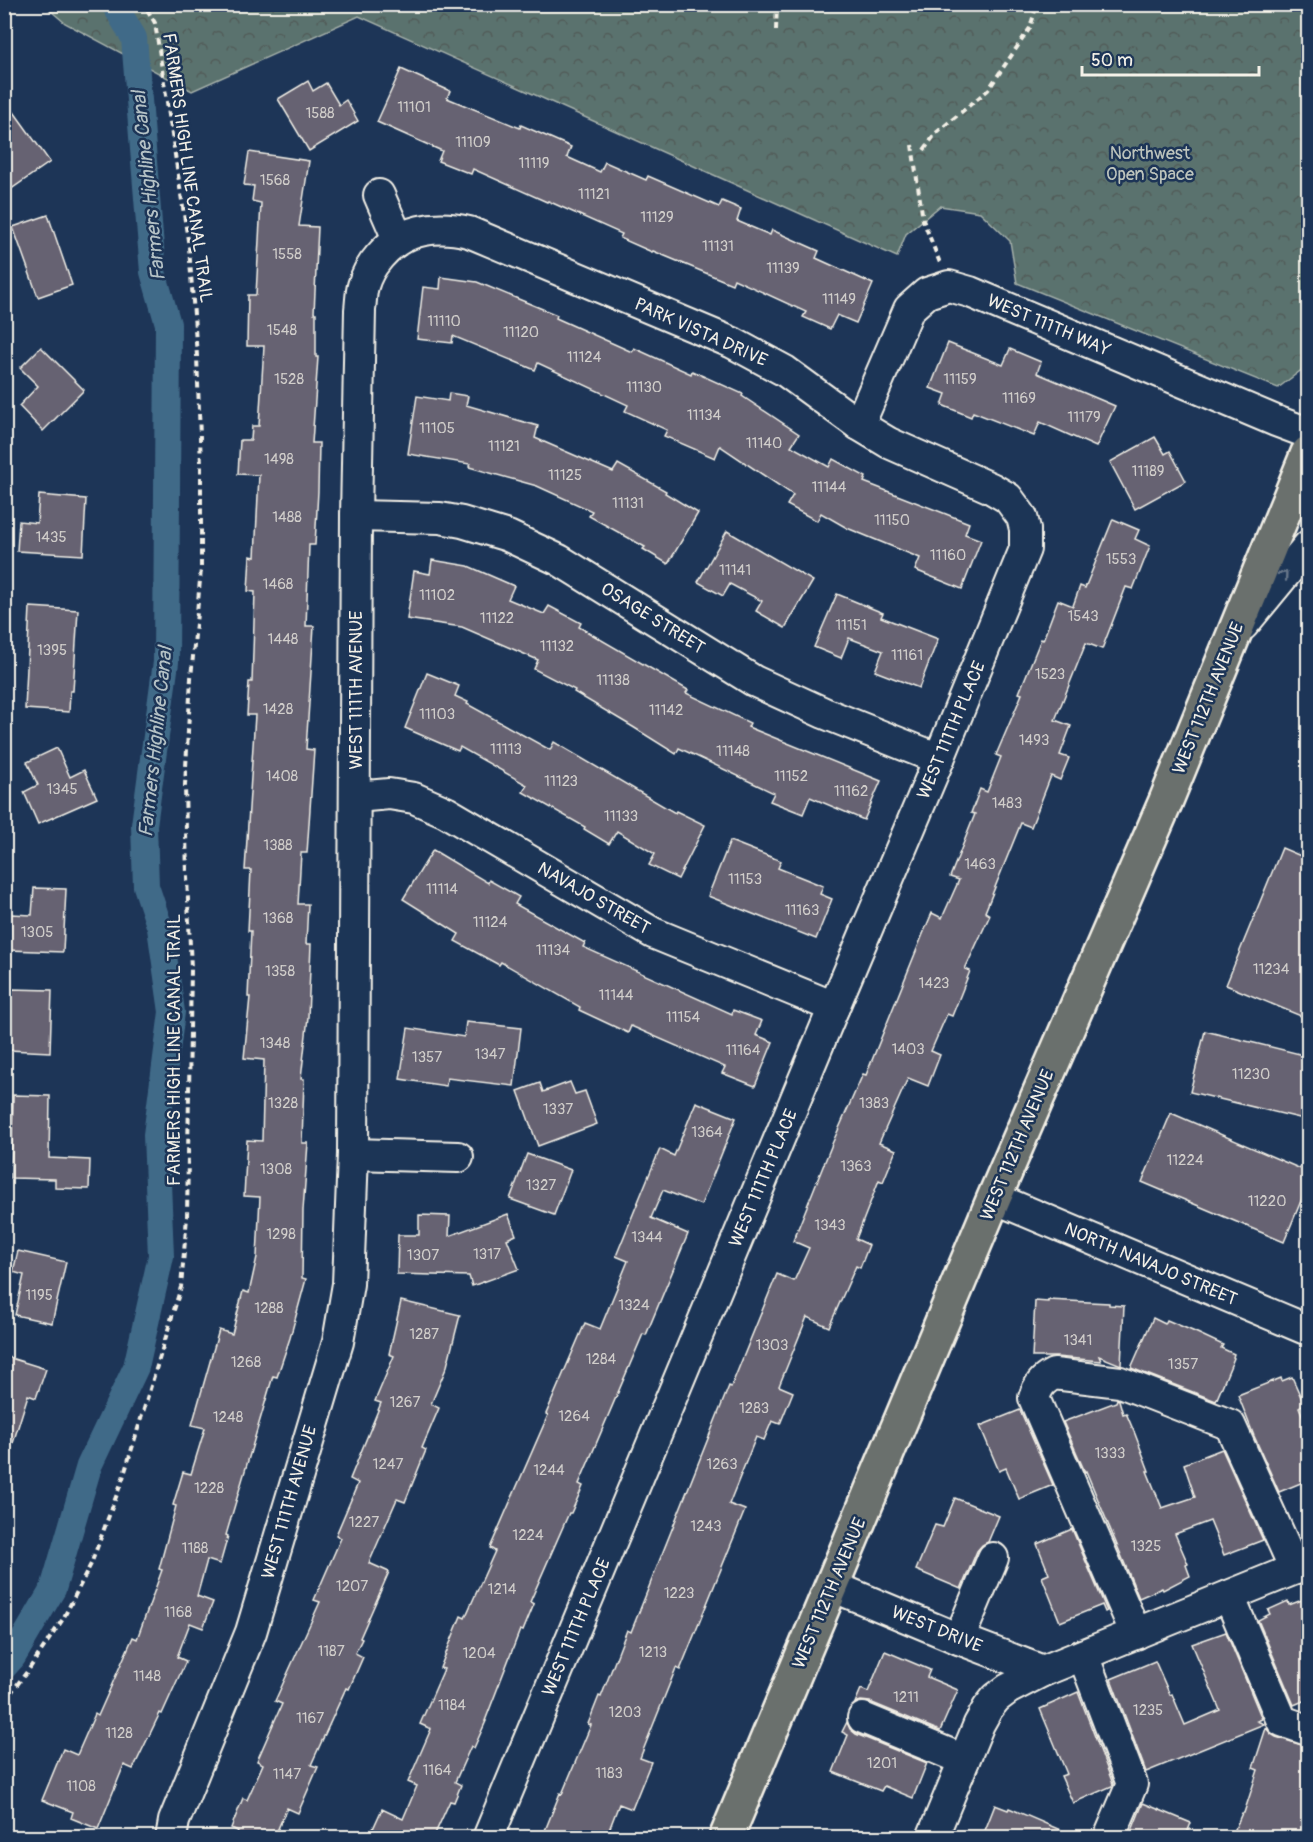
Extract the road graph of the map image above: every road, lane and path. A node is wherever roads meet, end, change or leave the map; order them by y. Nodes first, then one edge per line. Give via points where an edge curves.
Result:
1 (144, 4) edge
2 (736, 4) edge
3 (748, 4) edge
4 (777, 4) edge
5 (1037, 4) edge
6 (776, 30) dead end
7 (912, 145) dead end
8 (924, 150) dead end
9 (378, 195) dead end
10 (398, 239) junction
11 (949, 286) junction
12 (859, 425) junction
13 (1308, 433) edge
14 (1308, 453) edge
15 (356, 516) junction
16 (1022, 517) joint
17 (1308, 546) edge
18 (1233, 637) junction
19 (939, 759) junction
20 (356, 797) junction
21 (834, 1006) junction
22 (353, 1154) junction
23 (458, 1157) dead end
24 (994, 1198) junction
25 (1308, 1330) edge
26 (993, 1558) dead end
27 (1302, 1567) edge
28 (832, 1586) junction
29 (1229, 1596) junction
30 (1137, 1634) junction
31 (959, 1639) junction
32 (1083, 1655) junction
33 (1043, 1671) junction
34 (4, 1702) edge
35 (863, 1718) dead end
36 (1308, 1730) edge
37 (964, 1760) junction
38 (4, 1830) edge
39 (42, 1838) edge
40 (171, 1838) edge
41 (488, 1838) edge
42 (726, 1838) edge
43 (932, 1838) edge
44 (1109, 1838) edge

1 - 34 path, FARMERS HIGH LINE CANAL TRAIL via 155,23 189,247 201,454 201,569 185,785 191,969 187,1217 182,1287 123,1478 91,1564 63,1619
2 - 3 path
4 - 6 path
5 - 8 path via 1030,28 988,90 936,133
7 - 11 path via 923,220
9 - 10 street
10 - 12 street, PARK VISTA DRIVE via 431,228 469,232 733,343 785,371
10 - 15 street, WEST 111TH AVENUE via 372,266 363,286
11 - 12 street via 927,293 909,309
11 - 13 street, WEST 111TH WAY
12 - 16 street, PARK VISTA DRIVE via 889,443 991,488 1008,498
14 - 18 main road, WEST 112TH AVENUE
15 - 19 street, OSAGE STREET via 440,518 508,536 559,560 754,681
15 - 20 street, WEST 111TH AVENUE
16 - 19 street, WEST 111TH PLACE via 1025,549
18 -> 17 street
18 - 24 main road, WEST 112TH AVENUE
19 - 21 street, WEST 111TH PLACE
20 - 21 street, NAVAJO STREET via 389,794 414,798 446,812 654,933
20 - 22 street, WEST 111TH AVENUE
21 - 41 street, WEST 111TH PLACE
22 - 23 street
22 - 40 street, WEST 111TH AVENUE via 348,1284 338,1342 251,1632 174,1821
24 - 25 street, NORTH NAVAJO STREET
24 - 28 main road, WEST 112TH AVENUE
26 - 31 street
27 - 29 street
27 - 30 street via 1230,1425 1120,1382 1054,1374 1038,1386 1034,1398
28 - 31 street, WEST DRIVE
28 - 42 main road, WEST 112TH AVENUE
29 - 30 street
29 - 36 street via 1282,1721
30 - 32 street
31 - 33 street, WEST DRIVE
32 - 33 street
32 - 44 street via 1132,1784
33 - 37 street via 996,1698 979,1724
35 - 37 street
37 - 43 street
38 - 39 path

